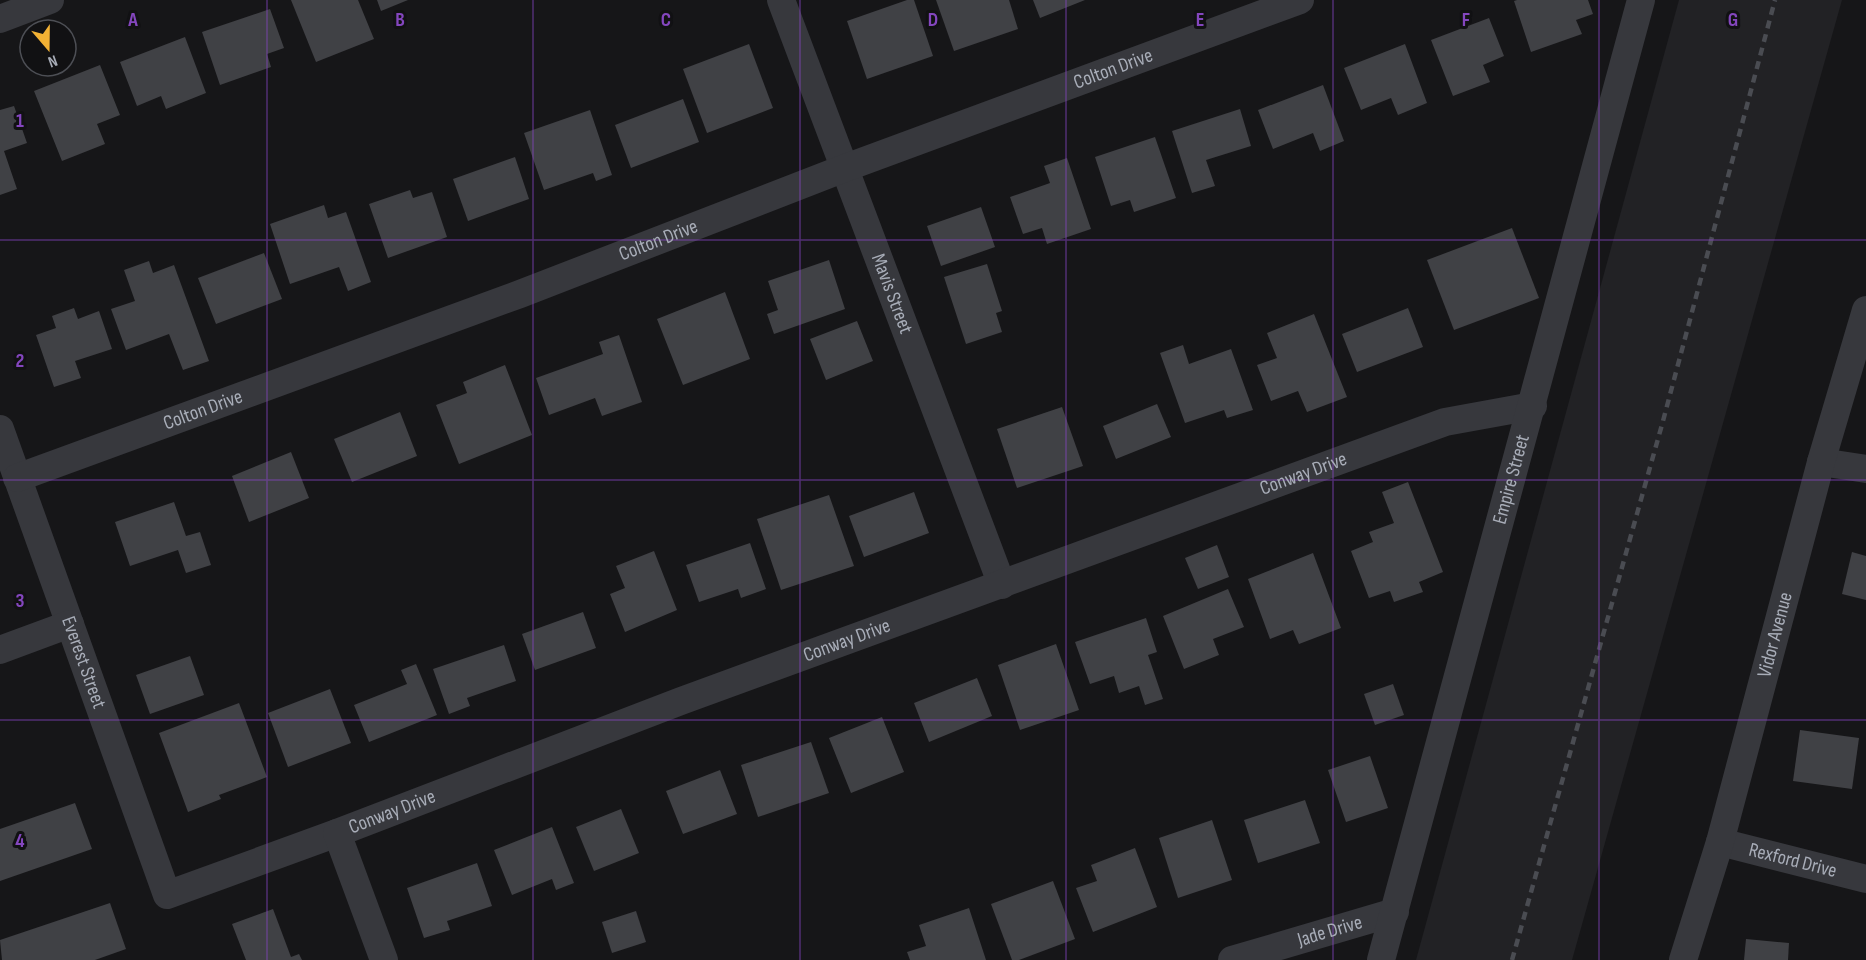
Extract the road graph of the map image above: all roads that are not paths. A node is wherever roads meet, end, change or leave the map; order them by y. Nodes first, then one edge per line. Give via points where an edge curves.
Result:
1 (50, 0) edge
2 (781, 0) edge
3 (1300, 0) edge
4 (1641, 0) edge
5 (0, 19) edge
6 (845, 168) junction
7 (1866, 310) edge
8 (1533, 406) junction
9 (0, 429) edge
10 (1821, 462) junction
11 (1866, 469) edge
12 (17, 478) junction
13 (1002, 585) junction
14 (70, 624) junction
15 (0, 650) edge
16 (337, 833) junction
17 (1720, 842) junction
18 (1866, 879) edge
19 (167, 895) joint
20 (1395, 912) junction
21 (384, 960) edge
22 (1232, 960) edge
23 (1381, 960) edge
24 (1683, 960) edge

1 - 5 street
2 - 6 street, Mavis Street
3 - 6 street, Colton Drive
4 - 8 street, Empire Street
6 - 12 street, Colton Drive via 520,294
6 - 13 street, Mavis Street
7 - 10 street, Vidor Avenue
8 - 13 street, Conway Drive via 1445,422
8 - 20 street, Empire Street
9 - 12 street, Everest Street
10 - 11 street
10 - 17 street, Vidor Avenue
12 - 14 street, Everest Street
13 - 16 street, Conway Drive via 681,701
14 - 15 street
14 - 19 street, Everest Street
16 - 19 street, Conway Drive
16 - 21 street
17 - 18 street, Rexford Drive
17 - 24 street, Vidor Avenue
20 - 22 street, Jade Drive
20 - 23 street, Empire Street

